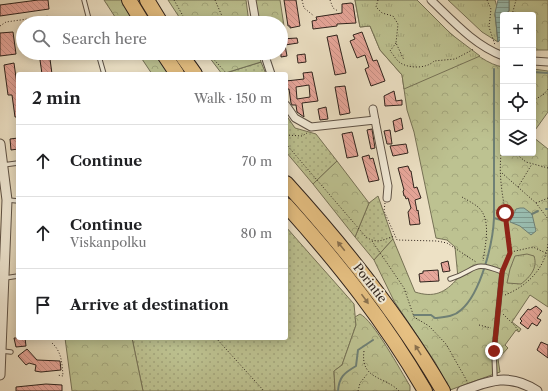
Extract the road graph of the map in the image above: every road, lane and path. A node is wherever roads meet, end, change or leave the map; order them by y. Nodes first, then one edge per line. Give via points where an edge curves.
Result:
1 (84, 0) edge
2 (129, 0) edge
3 (147, 0) edge
4 (174, 0) edge
5 (215, 0) edge
6 (252, 0) edge
7 (302, 0) edge
8 (330, 0) edge
9 (378, 0) edge
10 (431, 0) edge
11 (487, 0) edge
12 (516, 0) edge
13 (338, 11) dead end
14 (513, 12) edge
15 (88, 16) edge
16 (139, 16) edge
17 (157, 16) edge
18 (183, 16) edge
19 (222, 16) edge
20 (255, 16) edge
21 (314, 16) dead end
22 (16, 21) edge
23 (0, 26) edge
24 (396, 43) junction
25 (475, 48) dead end
26 (494, 52) junction
27 (500, 55) edge
28 (100, 60) edge
29 (168, 60) edge
30 (185, 60) edge
31 (214, 60) edge
32 (266, 60) edge
33 (404, 60) dead end
34 (536, 61) edge
35 (548, 62) edge
36 (103, 72) edge
37 (176, 72) edge
38 (194, 72) edge
39 (224, 72) edge
40 (270, 72) edge
41 (548, 89) edge
42 (536, 99) edge
43 (288, 108) edge
44 (373, 109) dead end
45 (375, 120) junction
46 (311, 127) junction
47 (288, 135) edge
48 (0, 144) edge
49 (288, 146) edge
50 (501, 156) edge
51 (519, 156) edge
52 (16, 163) edge
53 (532, 164) junction
54 (3, 165) junction
55 (548, 168) edge
56 (501, 172) junction
57 (288, 185) edge
58 (518, 188) junction
59 (462, 197) dead end
60 (387, 198) joint
61 (548, 198) edge
62 (7, 200) junction
63 (16, 200) edge
64 (536, 203) junction
65 (288, 207) edge
66 (548, 219) edge
67 (394, 236) junction
68 (372, 241) junction
69 (548, 244) edge
70 (510, 253) junction
71 (546, 253) junction
72 (548, 254) edge
73 (483, 265) junction
74 (502, 272) junction
75 (16, 276) edge
76 (4, 278) junction
77 (450, 279) dead end
78 (498, 297) junction
79 (497, 311) junction
80 (479, 325) dead end
81 (496, 328) junction
82 (519, 332) dead end
83 (1, 335) edge
84 (218, 340) edge
85 (52, 343) dead end
86 (1, 351) edge
87 (364, 351) dead end
88 (11, 352) dead end
89 (368, 372) junction
90 (0, 375) edge
91 (57, 375) dead end
92 (493, 380) junction
93 (469, 384) dead end
94 (441, 387) edge
95 (425, 390) edge
96 (264, 391) edge
97 (358, 391) edge
98 (399, 391) edge
99 (462, 391) edge
100 (536, 391) edge

1 - 15 lane
2 - 16 highway
3 - 17 highway
4 - 18 path
5 - 19 path
6 - 20 street
7 - 21 path via 304,8
8 - 13 path via 333,8
9 - 24 path via 376,7 382,13 393,16 398,24
10 - 26 street via 464,32
11 - 26 path via 491,9 489,27 494,39
12 - 14 path
22 - 23 path
24 - 25 path via 390,51 398,62 421,68 434,61 455,59
24 - 33 path
26 - 27 street
28 - 36 lane
29 - 37 highway
30 - 38 highway
31 - 39 path
32 - 40 street
34 - 35 street
41 - 42 path
43 - 46 street via 295,118
44 - 45 street
45 - 46 street
45 - 60 street via 388,186
46 - 47 path via 302,136
48 - 54 street
49 - 68 path
50 - 56 path
51 - 53 path
52 - 54 lane
53 - 55 path
53 - 58 path
54 - 62 street
56 - 58 path
56 - 70 path
94 -> 57 highway, Porintie via 417,347 366,276
58 - 64 path
59 - 73 path via 479,208 485,220
60 - 67 path via 384,211
61 - 64 path
62 - 63 lane
62 - 76 street
64 - 66 path
65 -> 95 highway, Porintie via 354,284 393,338
67 - 68 path via 378,242
67 - 73 path via 402,241 426,240 447,243
68 - 93 path via 404,288 414,317 429,326 446,344
69 - 71 path
70 - 71 path via 533,247
70 - 74 path
71 - 72 path
71 - 78 path via 536,273 527,283
73 - 74 lane
73 - 77 lane
74 - 78 lane
75 - 76 lane
76 - 83 street
78 - 79 lane
79 - 81 lane
79 - 82 path
80 - 81 path
81 - 92 lane
83 - 86 street
84 - 96 path
85 - 91 path via 59,351 62,365 63,376
86 - 88 lane
86 - 90 street
87 - 89 path via 363,358
89 - 97 path
89 - 98 path
92 - 99 street
92 - 100 street via 519,382

